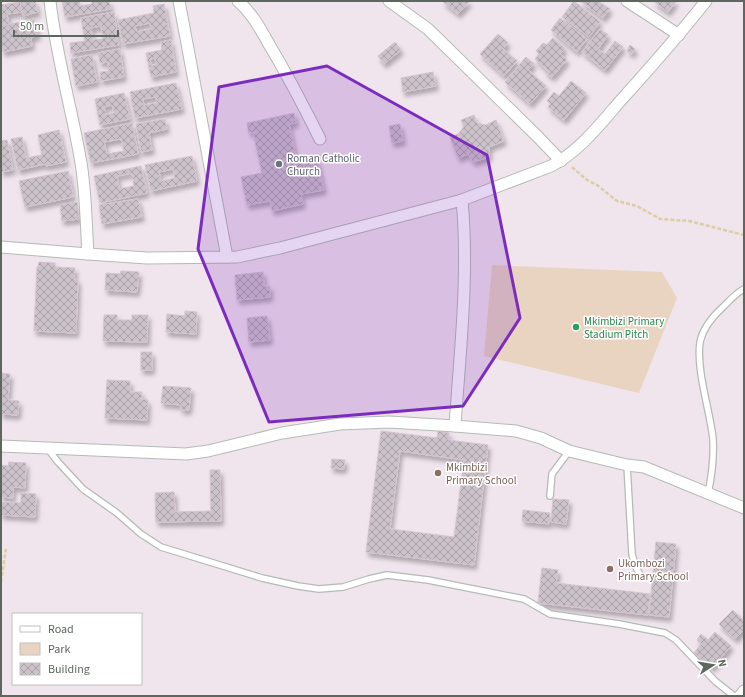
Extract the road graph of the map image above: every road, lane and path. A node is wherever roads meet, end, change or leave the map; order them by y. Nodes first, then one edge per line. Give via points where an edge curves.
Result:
1 (50, 1) edge
2 (179, 1) edge
3 (238, 1) edge
4 (389, 1) edge
5 (627, 1) edge
6 (706, 1) edge
7 (679, 35) junction
8 (320, 139) dead end
9 (562, 160) junction
10 (462, 200) junction
11 (744, 235) edge
12 (1, 247) edge
13 (88, 254) junction
14 (227, 257) junction
15 (744, 289) edge
16 (455, 426) junction
17 (1, 446) edge
18 (48, 448) junction
19 (570, 451) junction
20 (627, 465) junction
21 (708, 494) junction
22 (550, 496) dead end
23 (744, 508) edge
24 (6, 550) dead end
25 (640, 575) dead end
26 (1, 582) edge
27 (744, 691) edge
28 (734, 696) edge
29 (740, 696) edge

1 - 13 street via 81,164
2 - 14 street
3 - 8 street via 251,15 288,75
4 - 9 street via 428,29
5 - 7 street
6 - 7 street
7 - 9 street via 594,131
9 - 10 street
9 - 11 path via 617,201 638,206 660,219 689,221
10 - 14 street via 280,248
10 - 16 street via 465,269
12 - 13 street
13 - 14 street via 147,258
15 - 21 lane via 717,312 700,342 700,361 713,439 714,466
16 - 18 street via 389,422 340,424 282,433 186,454
16 - 19 street via 516,431
17 - 18 street
18 - 28 lane via 83,489 160,547 262,578 298,586 319,589 343,587 387,576 428,580 524,599 550,614 665,633 676,640 715,681
19 - 20 street
19 - 22 lane via 552,474
20 - 21 street via 644,467
20 - 25 lane via 632,554
21 - 23 street
24 - 26 path
27 - 29 street

